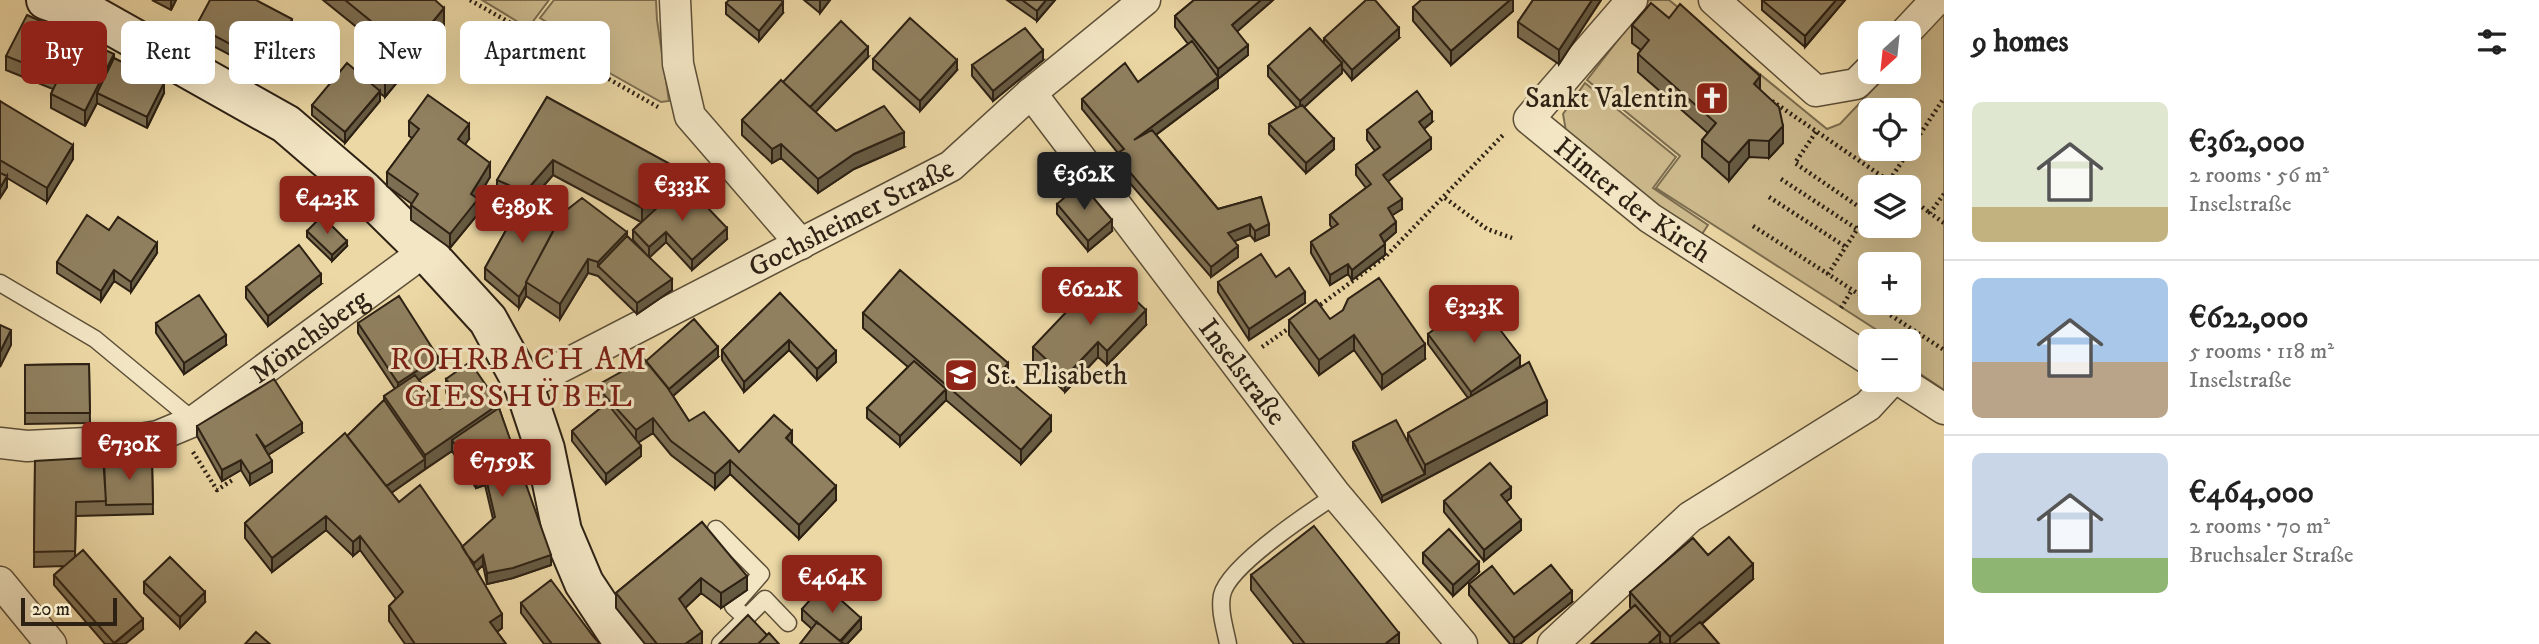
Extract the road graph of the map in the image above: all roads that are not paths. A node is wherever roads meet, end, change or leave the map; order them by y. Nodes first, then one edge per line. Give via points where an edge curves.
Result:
1 (46, 0) edge
2 (675, 0) edge
3 (1145, 0) edge
4 (1632, 0) edge
5 (1714, 0) edge
6 (1936, 0) edge
7 (1916, 21) edge
8 (1858, 83) edge
9 (1031, 93) junction
10 (801, 244) junction
11 (425, 251) junction
12 (0, 283) edge
13 (1858, 353) edge
14 (524, 386) junction
15 (1881, 392) edge
16 (1918, 392) edge
17 (1944, 409) edge
18 (186, 425) junction
19 (0, 443) edge
20 (1336, 495) junction
21 (716, 529) dead end
22 (0, 582) edge
23 (746, 618) junction
24 (788, 623) dead end
25 (51, 644) edge
26 (627, 644) edge
27 (720, 644) edge
28 (1228, 644) edge
29 (1462, 644) edge
30 (1553, 644) edge

1 - 11 main road via 96,17 286,124
2 - 10 street via 678,64 690,116
3 - 9 street, Gochsheimer Straße
4 - 13 street, Hinter der Kirch via 1529,118 1650,218
5 - 8 street via 1816,91
6 - 7 street
9 - 10 street, Gochsheimer Straße via 951,166
9 - 20 street, Inselstraße
10 - 14 street, Gochsheimer Straße
11 - 14 main road via 488,320
11 - 18 street, Mönchsberg
12 - 18 lane via 95,339
14 - 26 main road via 545,449 562,531 584,583
15 - 30 street via 1868,406 1689,517
16 - 17 street
18 - 19 street, Mönchsberg via 127,441
20 - 28 lane via 1301,517 1238,569 1223,592 1221,606
20 - 29 street, Inselstraße
21 - 23 lane via 761,574 733,606
22 - 25 street
23 - 24 lane via 765,599
23 - 27 lane

